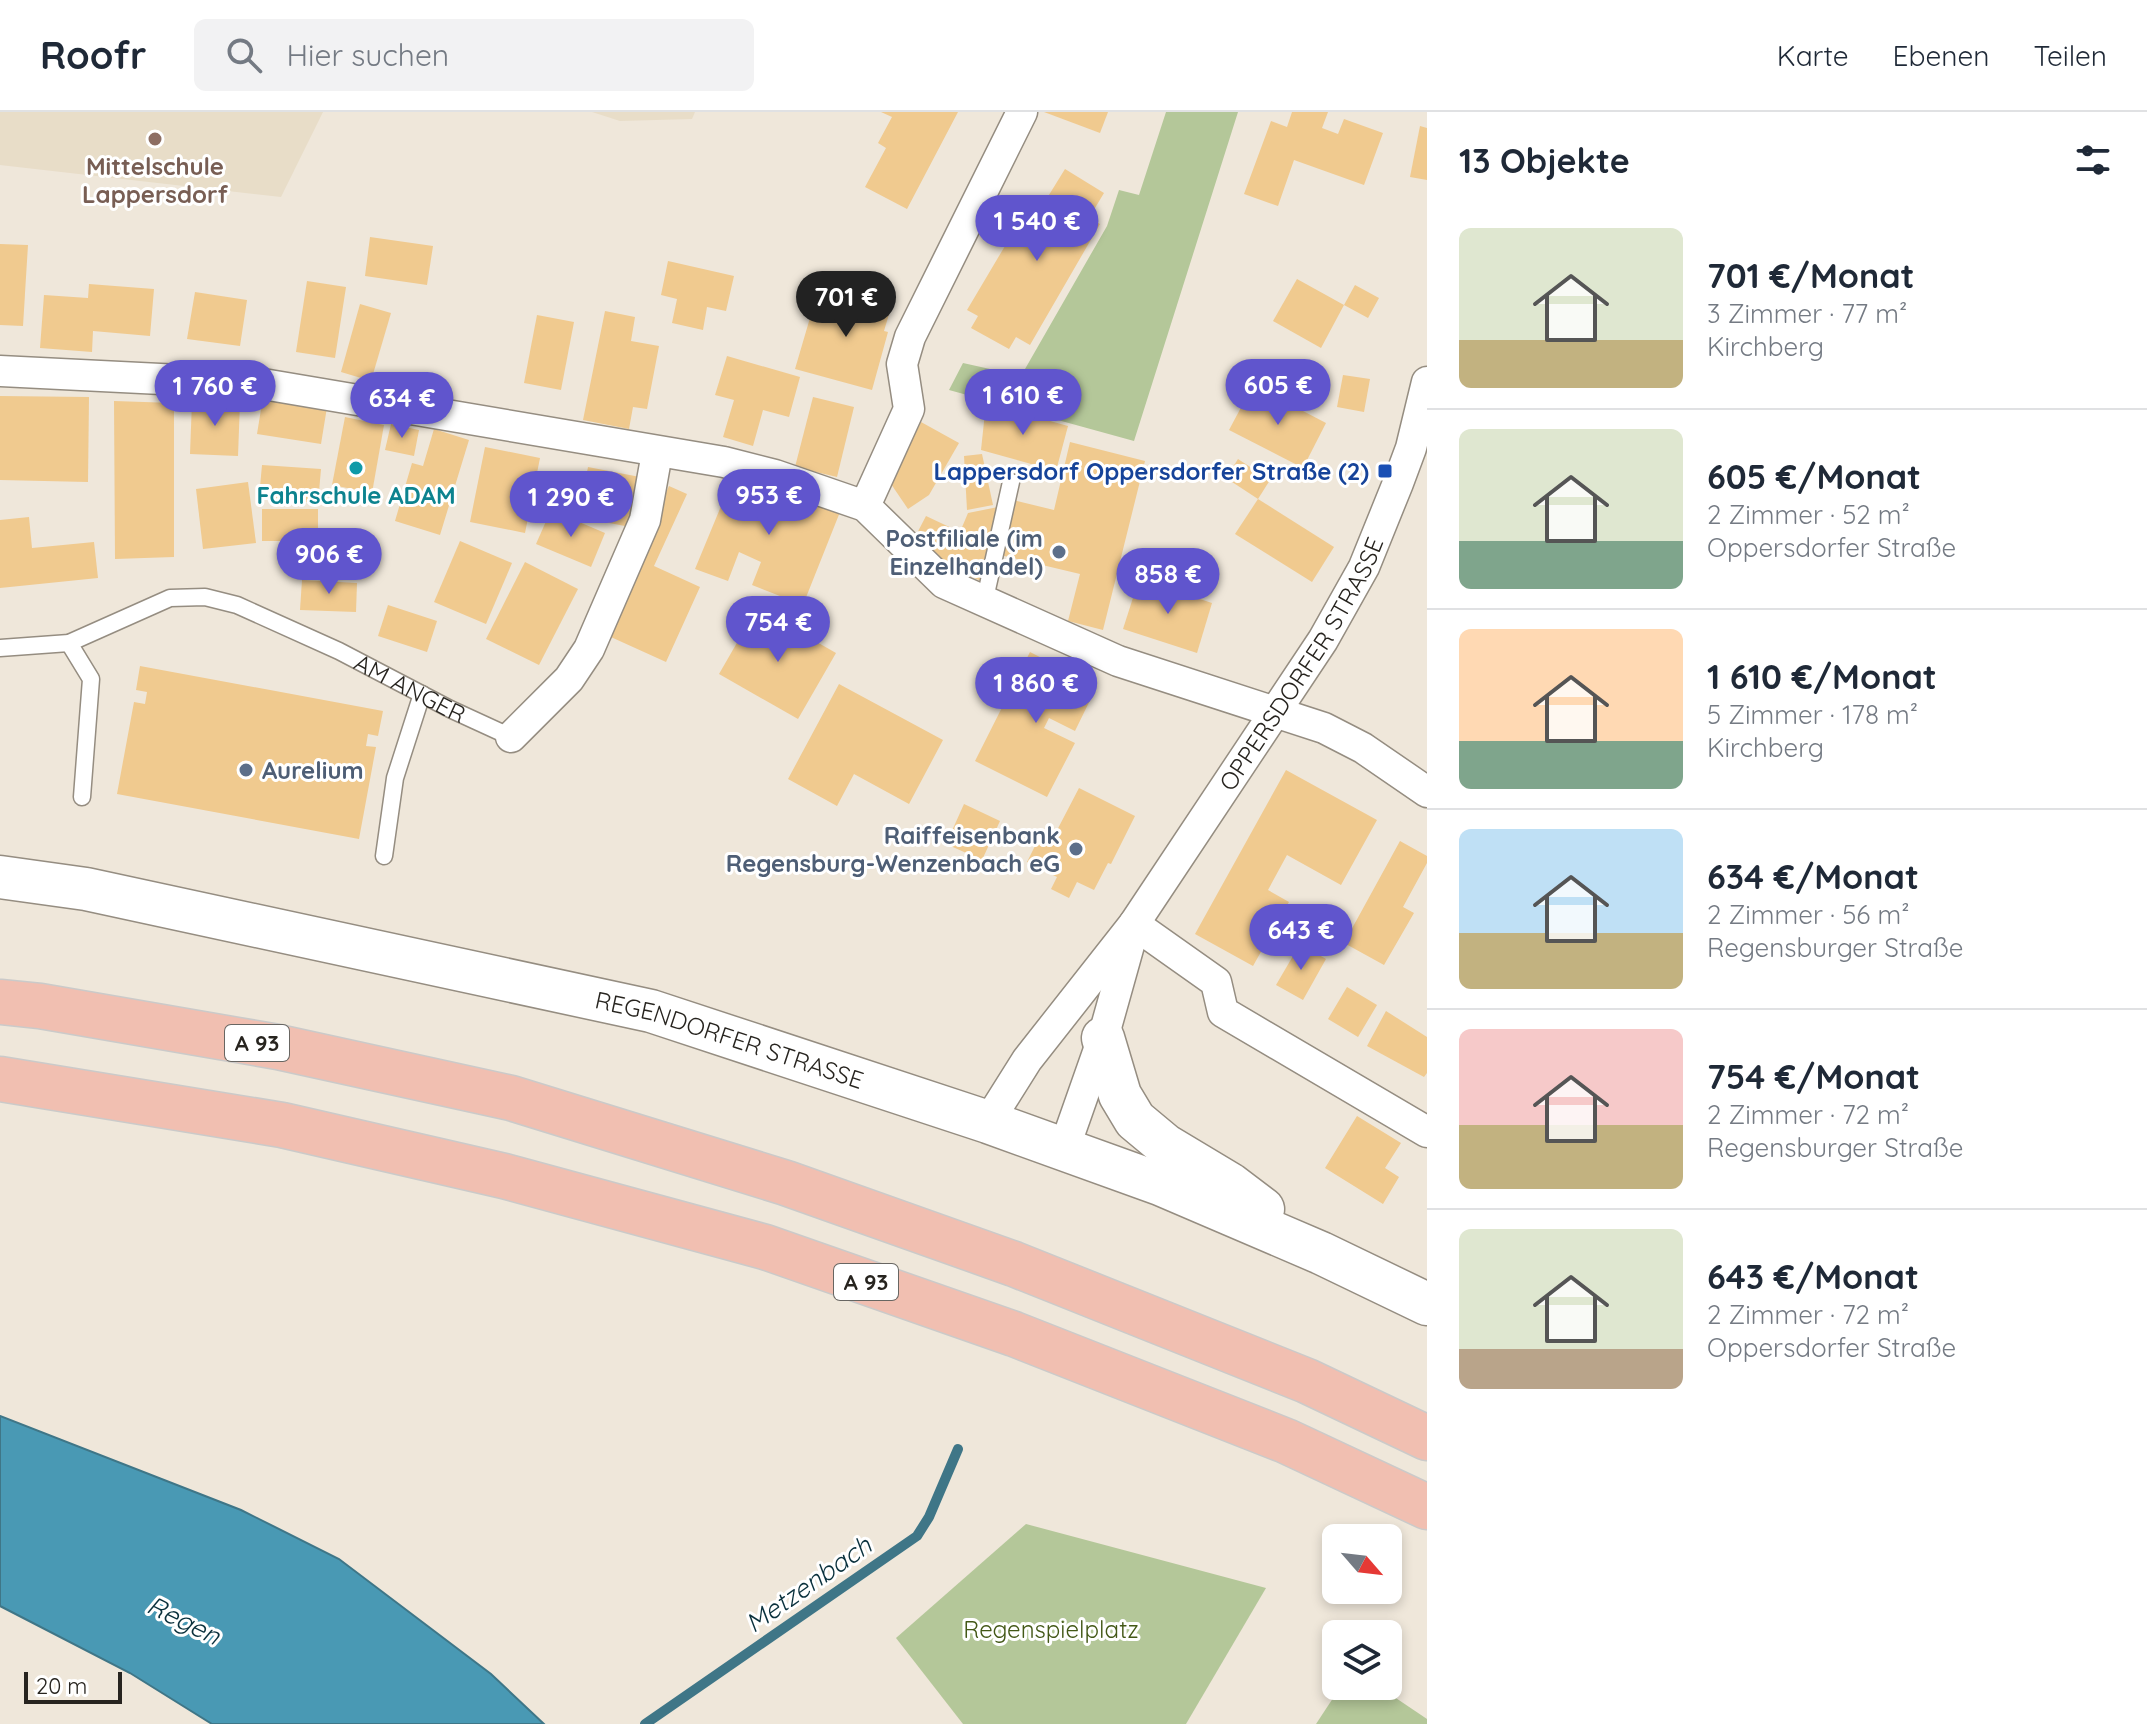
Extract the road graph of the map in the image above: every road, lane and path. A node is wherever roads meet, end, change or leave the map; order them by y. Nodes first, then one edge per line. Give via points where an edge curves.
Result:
1 (1022, 112) edge
2 (0, 371) edge
3 (1427, 382) edge
4 (657, 453) junction
5 (1011, 482) dead end
6 (865, 506) junction
7 (984, 603) junction
8 (69, 643) junction
9 (0, 648) edge
10 (422, 694) junction
11 (1274, 712) junction
12 (511, 737) joint
13 (1427, 792) edge
14 (82, 797) dead end
15 (384, 856) dead end
16 (0, 877) edge
17 (1134, 924) junction
18 (0, 1002) edge
19 (1103, 1038) junction
20 (0, 1079) edge
21 (988, 1122) junction
22 (1427, 1132) edge
23 (1064, 1149) junction
24 (1321, 1253) junction
25 (1427, 1304) edge
26 (1427, 1438) edge
27 (1427, 1507) edge

1 - 6 street via 910,337 902,364 909,409
2 - 4 street via 263,384
3 - 11 street, OPPERSDORFER STRASSE via 1411,448 1364,567
4 - 6 street via 737,465
4 - 12 street, AM ANGER via 645,520 589,649 569,679
5 - 7 lane
6 - 7 street via 944,583
7 - 11 street via 1118,661
8 - 9 lane, AM ANGER
8 - 10 lane, AM ANGER via 170,598 205,597 237,605
8 - 14 lane via 91,679
10 - 12 lane, AM ANGER
10 - 15 lane via 395,778
11 - 13 street via 1363,748
11 - 17 street, OPPERSDORFER STRASSE
16 - 21 street, REGENDORFER STRASSE via 86,889 651,1011
17 - 19 street, OPPERSDORFER STRASSE
17 - 21 street, OPPERSDORFER STRASSE via 1027,1060
17 - 22 street via 1216,982 1223,1012
18 - 26 highway, A 93 via 278,1047 511,1098 786,1183 1014,1264 1307,1381
19 - 23 street, OPPERSDORFER STRASSE
19 - 24 street via 1120,1095 1135,1120
20 - 27 highway, A 93 via 282,1125 504,1176 765,1247 1057,1351 1286,1441
21 - 23 street, REGENDORFER STRASSE
23 - 24 street, REGENDORFER STRASSE
24 - 25 street, REGENDORFER STRASSE

